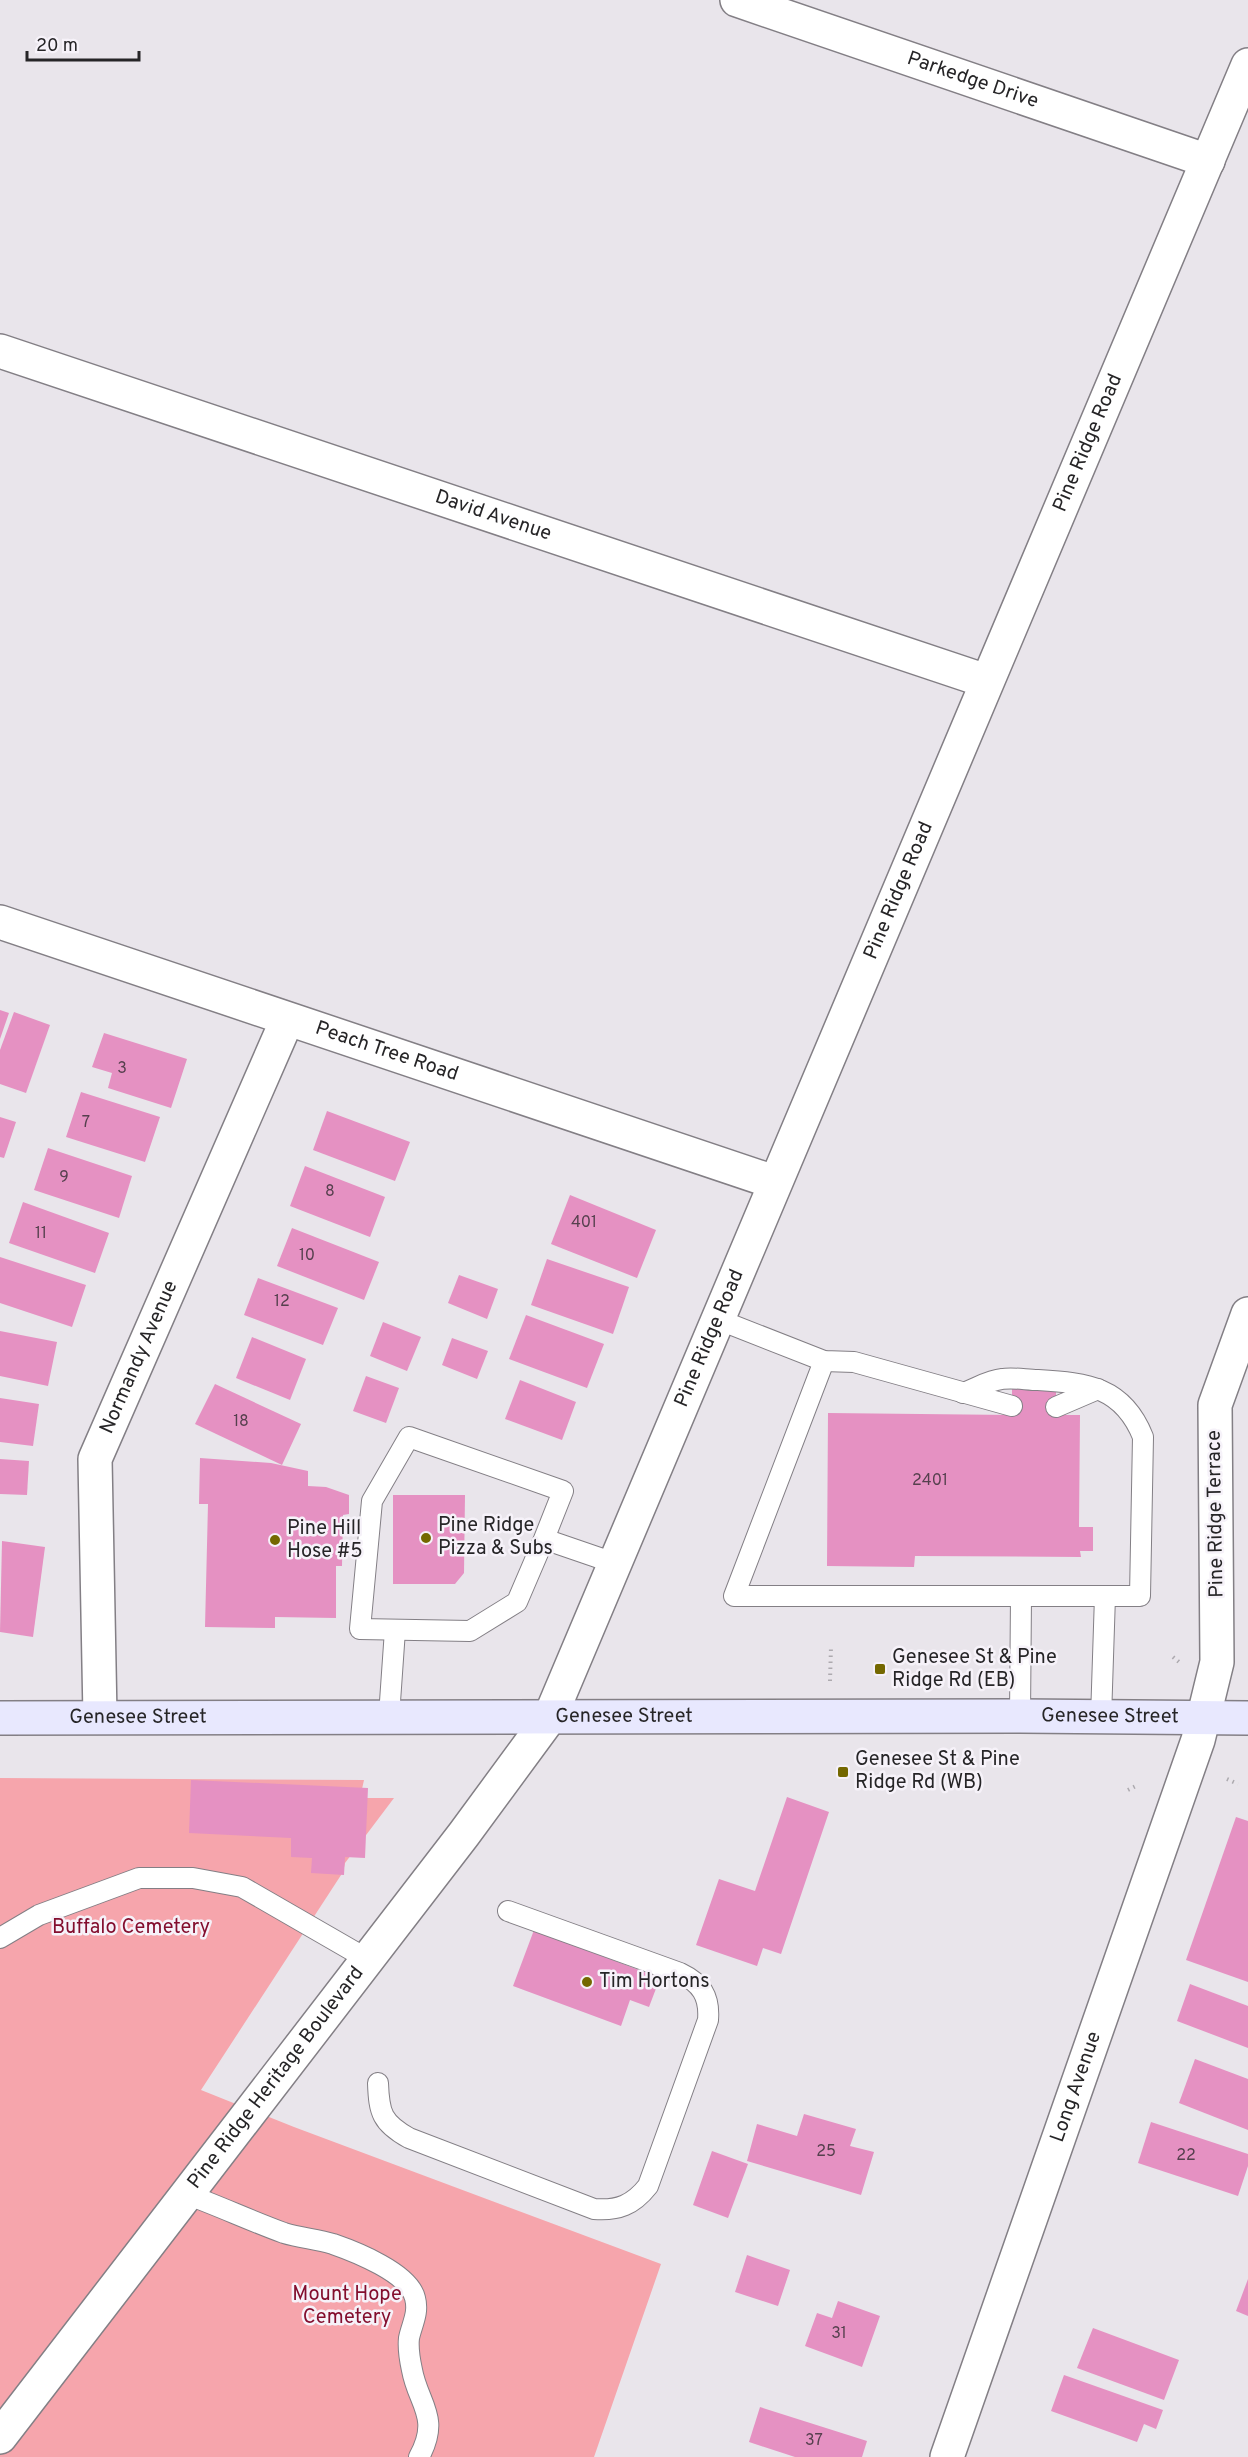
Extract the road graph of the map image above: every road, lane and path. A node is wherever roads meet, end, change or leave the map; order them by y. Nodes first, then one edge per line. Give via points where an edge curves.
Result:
1 (738, 0) edge
2 (1246, 74) edge
3 (1208, 161) junction
4 (0, 351) edge
5 (986, 681) junction
6 (0, 922) edge
7 (287, 1020) junction
8 (774, 1182) junction
9 (1248, 1314) edge
10 (717, 1319) junction
11 (824, 1360) junction
12 (1098, 1389) junction
13 (963, 1393) junction
14 (1012, 1406) dead end
15 (1056, 1407) dead end
16 (544, 1539) junction
17 (614, 1563) junction
18 (1021, 1596) junction
19 (1105, 1596) junction
20 (395, 1630) junction
21 (831, 1647) dead end
22 (1173, 1657) dead end
23 (1179, 1662) dead end
24 (830, 1671) dead end
25 (100, 1716) junction
26 (389, 1716) junction
27 (1020, 1716) junction
28 (550, 1717) junction
29 (0, 1718) edge
30 (1101, 1718) junction
31 (1204, 1718) junction
32 (1248, 1718) edge
33 (1227, 1779) dead end
34 (1238, 1784) dead end
35 (1136, 1786) dead end
36 (1128, 1790) dead end
37 (508, 1911) dead end
38 (0, 1938) edge
39 (367, 1959) junction
40 (378, 2084) dead end
41 (186, 2194) junction
42 (0, 2437) edge
43 (420, 2457) edge
44 (947, 2457) edge

1 - 3 street, Parkedge Drive
2 - 3 street, Pine Ridge Road
3 - 5 street, Pine Ridge Road
4 - 5 street, David Avenue
5 - 8 street, Pine Ridge Road
6 - 7 street, Peach Tree Road
7 - 8 street, Peach Tree Road
7 - 25 street, Normandy Avenue via 95,1458
8 - 10 street, Pine Ridge Road
9 - 31 street, Pine Ridge Terrace via 1215,1405 1217,1662
10 - 11 lane
10 - 17 street, Pine Ridge Road
11 - 13 lane via 854,1362
11 - 18 lane via 734,1596
12 - 13 lane via 1074,1382 1000,1378
12 - 15 lane
12 - 19 lane via 1122,1402 1136,1418 1143,1437 1140,1596
13 - 14 lane
16 - 17 lane
16 - 20 lane via 517,1602 470,1631
16 - 20 lane via 563,1491 410,1437 372,1501 360,1629
17 - 28 street, Pine Ridge Road
18 - 19 lane
18 - 27 lane
19 - 30 lane
20 - 26 lane
21 - 24 path
22 - 23 path
25 - 26 main road, Genesee Street
25 - 29 main road, Genesee Street
26 - 28 main road, Genesee Street
27 - 28 main road, Genesee Street
27 - 30 main road, Genesee Street
28 - 39 street, Pine Ridge Heritage Boulevard
30 - 31 main road, Genesee Street
31 - 32 main road, Genesee Street
31 - 44 street, Long Avenue
33 - 34 path
35 - 36 path
37 - 40 lane via 680,1973 704,1991 708,2020 648,2186 639,2198 612,2210 594,2209 420,2142 394,2130 384,2119
38 - 39 lane via 39,1915 139,1878 193,1878 242,1887
39 - 41 street, Pine Ridge Heritage Boulevard
41 - 42 street, Pine Ridge Heritage Boulevard
41 - 43 lane via 285,2233 334,2245 388,2269 407,2283 417,2307 409,2338 412,2371 429,2427

